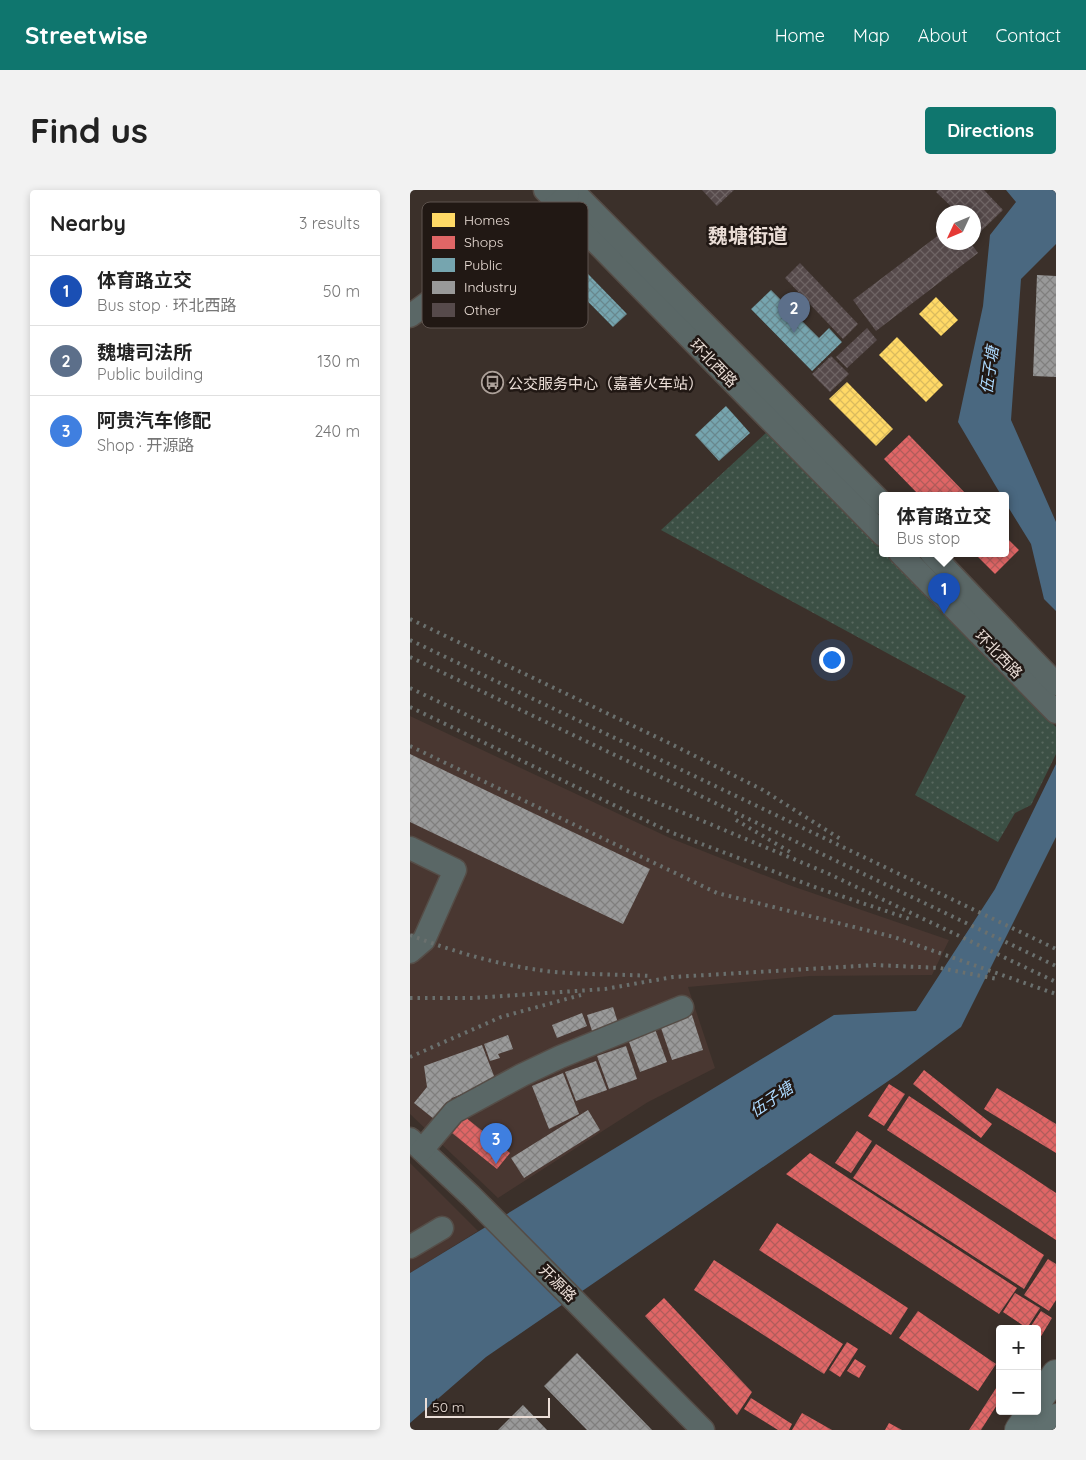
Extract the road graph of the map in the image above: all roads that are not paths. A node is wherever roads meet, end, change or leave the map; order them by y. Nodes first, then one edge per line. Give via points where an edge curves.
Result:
1 (588, 219) edge
2 (588, 222) edge
3 (422, 307) edge
4 (410, 316) edge
5 (879, 500) edge
6 (879, 531) edge
7 (904, 557) edge
8 (934, 557) edge
9 (1056, 684) edge
10 (1056, 712) edge
11 (410, 848) edge
12 (410, 952) edge
13 (682, 1007) dead end
14 (416, 1144) edge
15 (442, 1228) dead end
16 (410, 1248) edge
17 (1056, 1374) edge
18 (1041, 1396) edge
19 (1029, 1415) edge
20 (1056, 1418) edge
21 (703, 1430) edge
22 (1019, 1430) edge
23 (1048, 1430) edge

1 - 5 street, 环北西路
2 - 6 street, 环北西路
3 - 4 street
7 - 10 street, 环北西路
8 - 9 street, 环北西路
11 - 12 street via 455,870 424,940
13 - 14 street via 522,1075 454,1112
14 - 21 street, 开源路
15 - 16 street
17 - 18 main road
19 - 22 main road
20 - 23 main road

